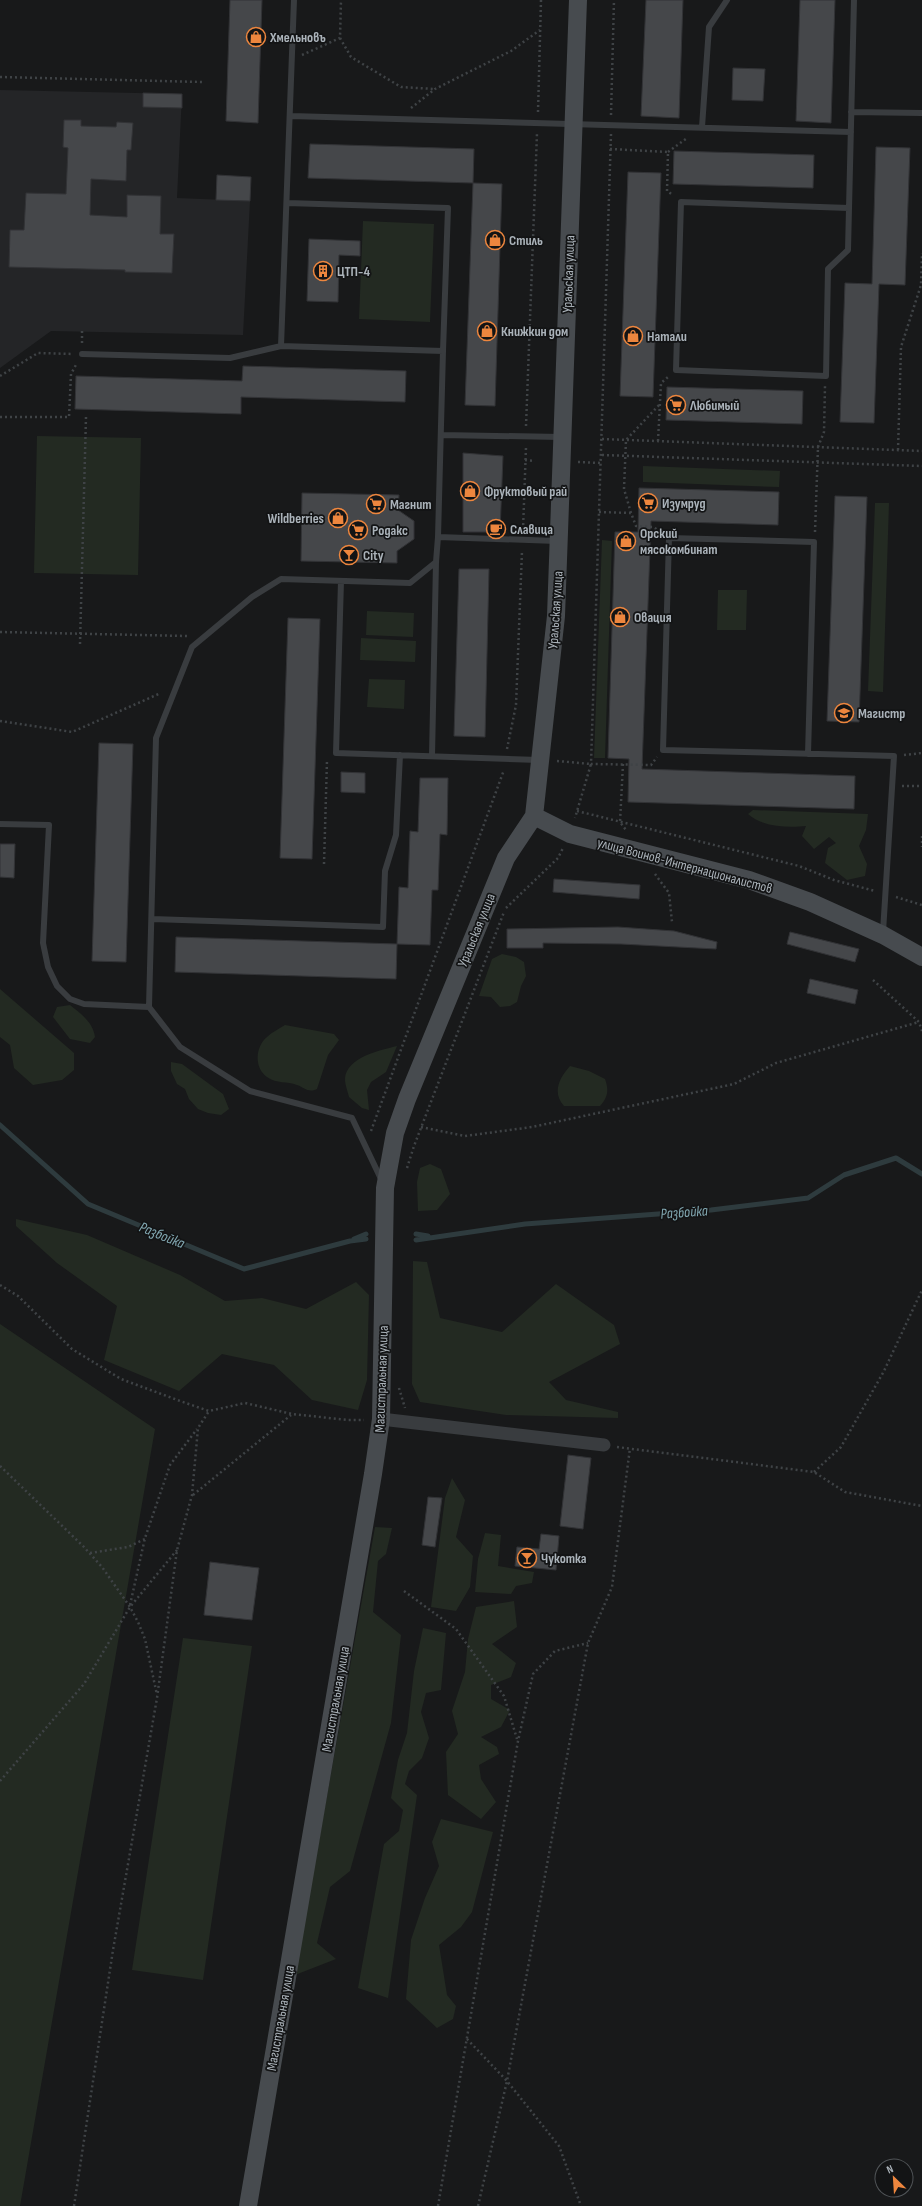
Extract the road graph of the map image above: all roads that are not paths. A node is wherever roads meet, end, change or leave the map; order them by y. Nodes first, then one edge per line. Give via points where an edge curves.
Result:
1 (294, 0) edge
2 (578, 0) edge
3 (728, 0) edge
4 (854, 0) edge
5 (851, 112) junction
6 (922, 114) edge
7 (291, 116) junction
8 (573, 123) junction
9 (702, 127) junction
10 (851, 132) junction
11 (287, 203) junction
12 (849, 208) junction
13 (281, 346) junction
14 (443, 351) junction
15 (82, 354) road end
16 (441, 435) junction
17 (562, 437) junction
18 (438, 537) junction
19 (559, 541) junction
20 (436, 562) junction
21 (341, 581) junction
22 (808, 754) junction
23 (400, 755) junction
24 (432, 756) junction
25 (540, 760) junction
26 (534, 816) junction
27 (0, 824) edge
28 (152, 919) junction
29 (883, 936) junction
30 (922, 957) edge
31 (149, 1007) junction
32 (385, 1188) junction
33 (381, 1419) junction
34 (604, 1445) road end
35 (248, 2206) edge

1 - 7 lane
2 - 8 street, Уральская улица
3 - 9 lane via 709,27
4 - 5 lane
5 - 6 lane
5 - 10 lane
7 - 8 lane
7 - 11 lane
8 - 9 lane
8 - 17 street, Уральская улица
9 - 10 lane
10 - 12 lane
11 - 13 lane
11 - 14 lane via 448,208
12 - 12 lane via 848,250 828,269 826,376 676,370 681,202
13 - 14 lane
13 - 15 lane via 230,358
14 - 16 lane
16 - 17 lane
16 - 18 lane
17 - 19 street, Уральская улица
18 - 19 lane
18 - 20 lane
19 - 25 street, Уральская улица via 556,616
20 - 21 lane via 410,583
20 - 24 lane
21 - 23 lane via 336,753
21 - 28 lane via 281,580 252,597 192,648 156,738
22 - 22 lane via 814,542 669,538 663,750
22 - 29 lane via 894,756
23 - 24 lane
23 - 28 lane via 396,835 385,871 383,927
24 - 25 lane
25 - 26 street, Уральская улица
26 - 29 street, улица Воинов-Интернационалистов via 570,834 749,880 810,902
26 - 32 street, Уральская улица via 506,858 406,1099 395,1133
27 - 31 lane via 49,825 43,944 48,967 57,986 70,999 84,1004
28 - 31 lane
29 - 30 street, улица Воинов-Интернационалистов
31 - 32 lane via 180,1047 250,1091 352,1118
32 - 33 street, Магистральная улица
33 - 34 street
33 - 35 street, Магистральная улица via 374,1474

